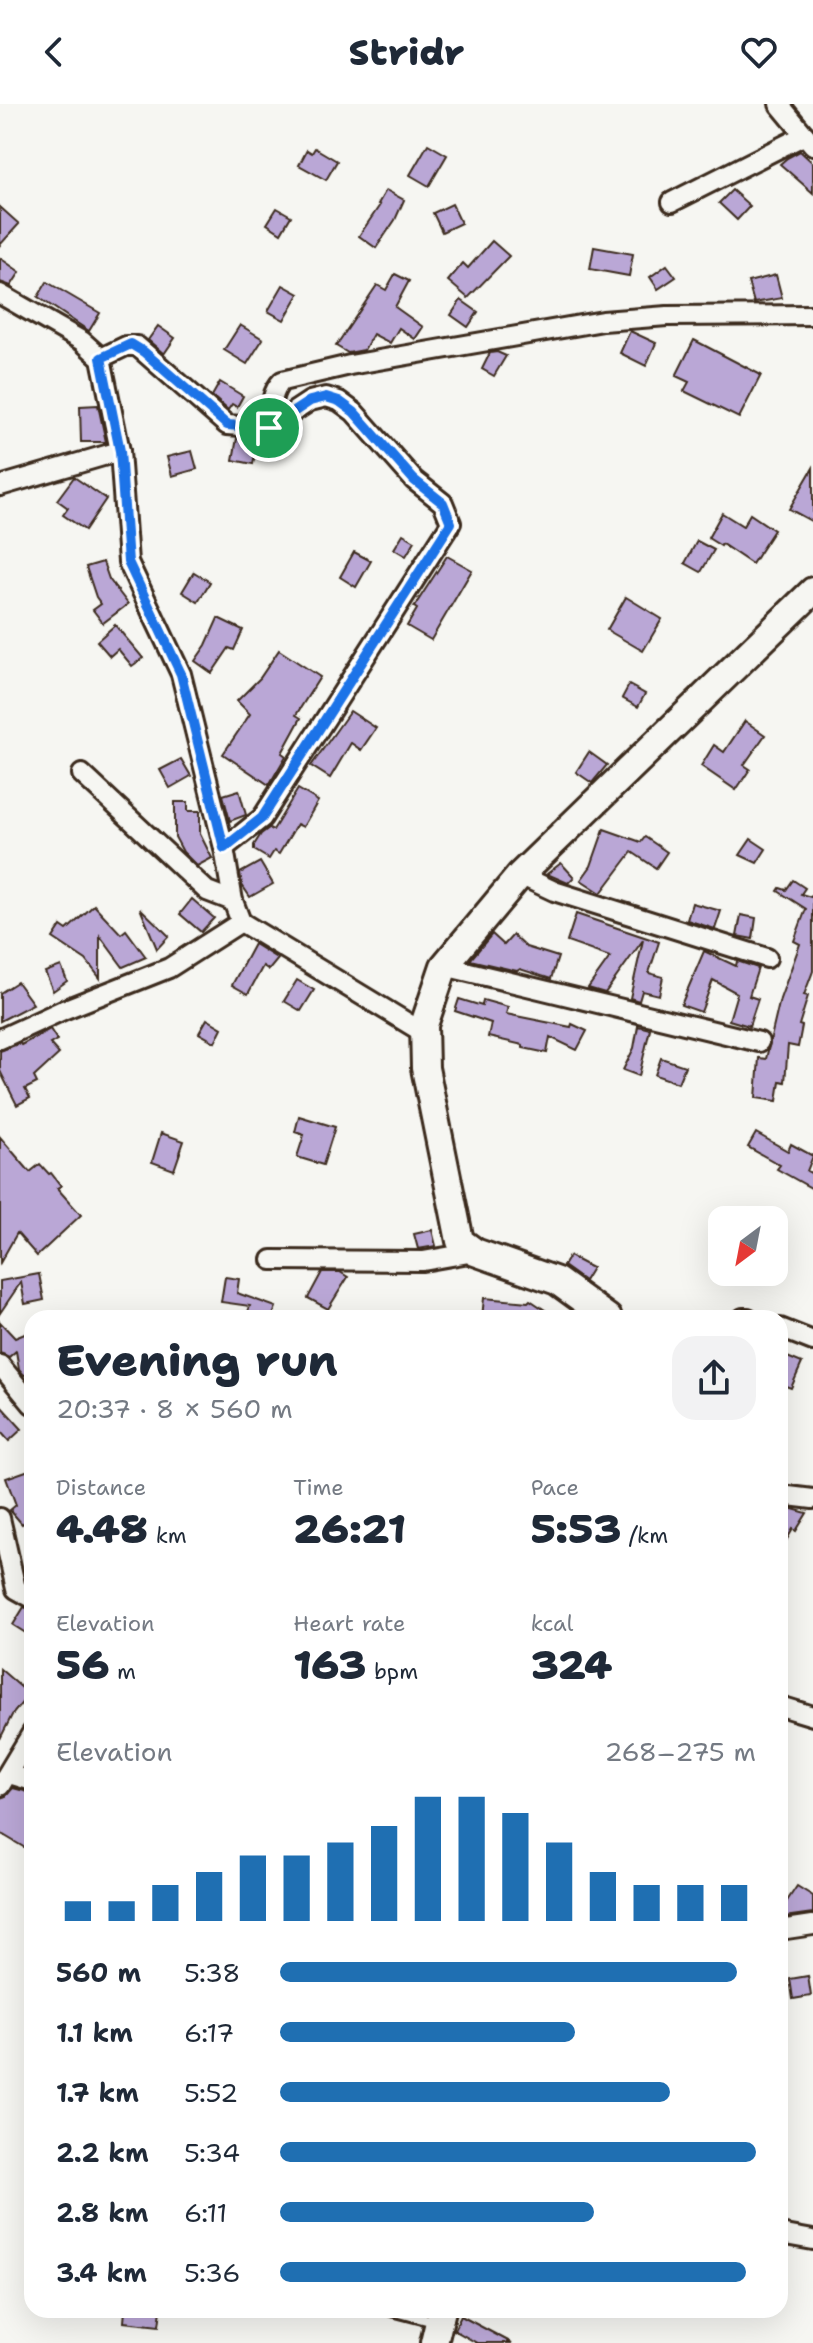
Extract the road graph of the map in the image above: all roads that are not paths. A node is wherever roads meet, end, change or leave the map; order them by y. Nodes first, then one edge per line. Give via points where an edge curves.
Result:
1 (779, 104) edge
2 (809, 140) edge
3 (672, 202) dead end
4 (0, 294) edge
5 (813, 315) edge
6 (101, 358) junction
7 (269, 428) junction
8 (120, 451) junction
9 (0, 486) edge
10 (813, 591) edge
11 (82, 774) dead end
12 (224, 848) junction
13 (520, 875) junction
14 (233, 901) junction
15 (241, 922) junction
16 (767, 958) dead end
17 (444, 966) junction
18 (424, 1033) junction
19 (0, 1039) edge
20 (759, 1042) dead end
21 (475, 1252) junction
22 (272, 1260) dead end
23 (597, 1310) edge
24 (788, 1331) edge
25 (813, 1341) edge
26 (0, 1365) edge
27 (24, 1394) edge
28 (788, 1496) edge
29 (813, 1499) edge
30 (0, 1518) edge
31 (24, 1594) edge
32 (788, 1708) edge
33 (813, 1716) edge
34 (24, 1746) edge
35 (4, 1780) edge
36 (24, 1781) edge
37 (813, 1925) edge
38 (788, 1929) edge
39 (788, 2235) edge
40 (813, 2240) edge
41 (416, 2318) edge
42 (438, 2325) edge

1 - 2 street
2 - 3 street
4 - 6 street via 82,341
5 - 7 street via 603,321 350,365 282,381 272,400
6 - 7 street via 137,346 222,423
6 - 8 street
7 - 12 street via 310,401 339,401 443,503 451,523 262,818
8 - 9 street
8 - 12 street via 128,562 181,674
10 - 13 street
11 - 14 street via 207,891
12 - 14 street
13 - 16 street via 554,891
13 - 17 street
14 - 15 street
15 - 18 street
15 - 19 street via 169,968
17 - 18 street
17 - 20 street
18 - 21 street via 425,1068 460,1241
21 - 22 street via 423,1261
21 - 23 street via 557,1281
24 - 25 street
26 - 27 street
28 - 29 street
30 - 31 street via 16,1589
32 - 33 street
34 - 35 street
35 - 36 street
37 - 38 street
39 - 40 street
41 - 42 lane

